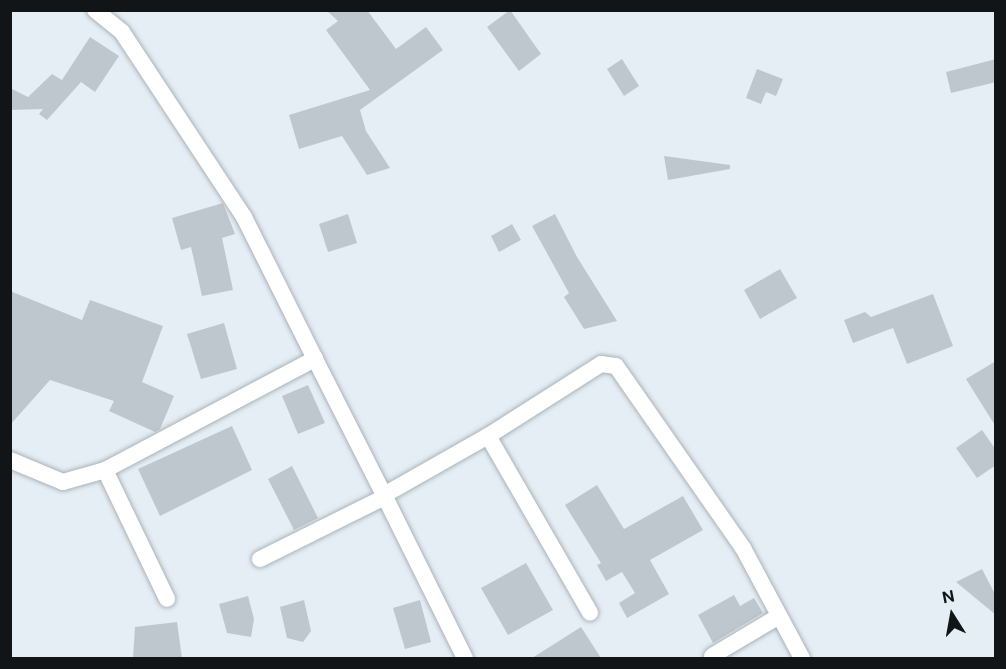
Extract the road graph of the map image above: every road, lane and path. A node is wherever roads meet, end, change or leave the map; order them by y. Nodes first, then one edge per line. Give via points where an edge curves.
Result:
1 (96, 10) edge
2 (315, 359) junction
3 (488, 436) junction
4 (10, 460) edge
5 (105, 470) junction
6 (385, 496) junction
7 (260, 560) dead end
8 (167, 599) dead end
9 (590, 613) dead end
10 (779, 616) junction
11 (712, 656) dead end
12 (465, 658) edge
13 (802, 658) edge

1 - 2 street via 122,32 244,217
2 - 5 street
2 - 6 street
3 - 6 street
3 - 9 street
3 - 10 street via 601,364 616,366 743,549
4 - 5 street via 63,482
5 - 8 street
6 - 7 street
6 - 12 street
10 - 11 street
10 - 13 street

